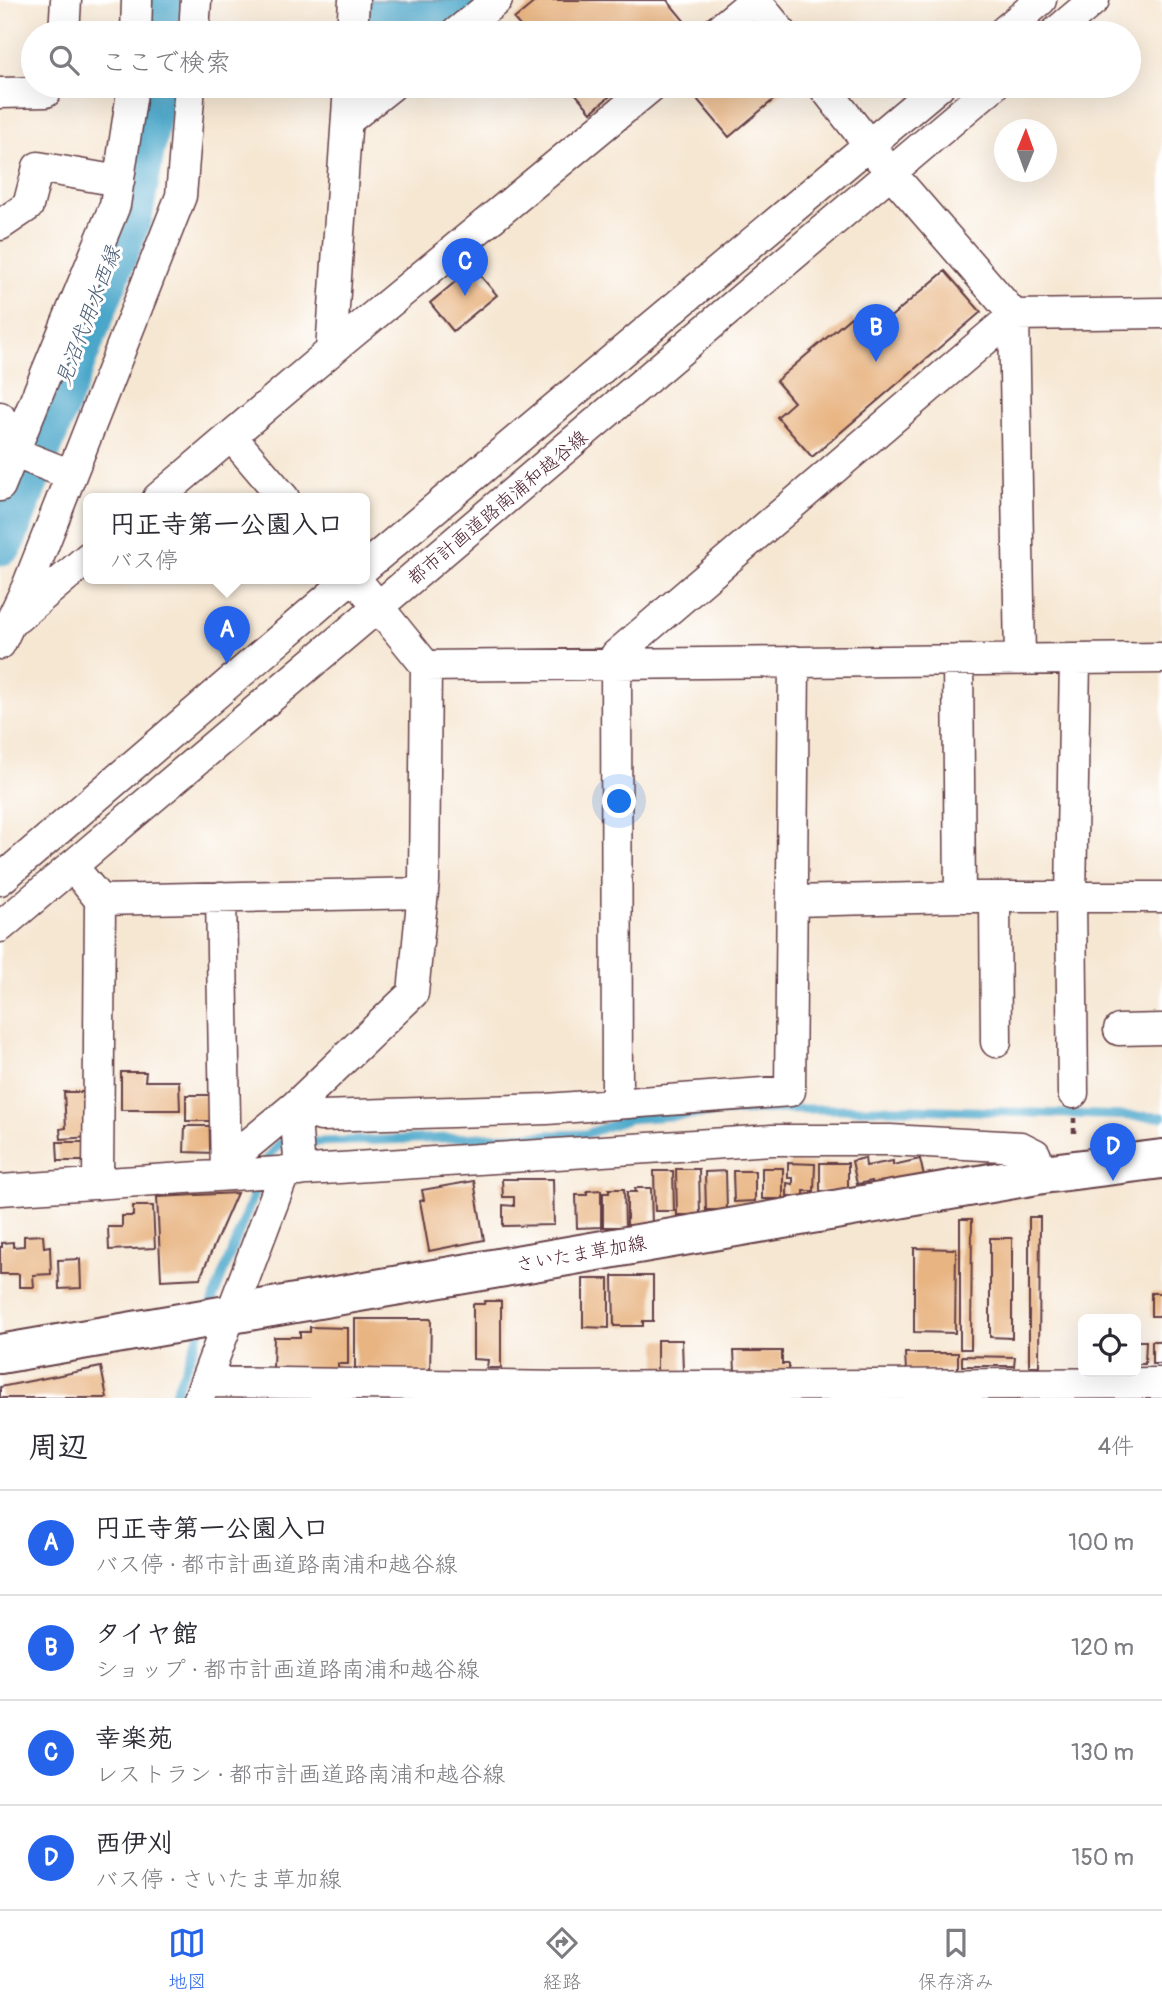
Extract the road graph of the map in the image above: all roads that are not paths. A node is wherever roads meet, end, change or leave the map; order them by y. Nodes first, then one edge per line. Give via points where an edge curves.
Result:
1 (66, 0) edge
2 (137, 0) edge
3 (197, 0) edge
4 (354, 0) edge
5 (497, 0) edge
6 (1041, 0) edge
7 (1094, 0) edge
8 (65, 21) edge
9 (136, 21) edge
10 (195, 21) edge
11 (353, 21) edge
12 (471, 21) edge
13 (730, 21) edge
14 (772, 21) edge
15 (1016, 21) edge
16 (1069, 21) edge
17 (21, 91) edge
18 (0, 93) edge
19 (131, 98) edge
20 (189, 98) edge
21 (348, 98) edge
22 (376, 98) edge
23 (637, 98) edge
24 (833, 98) edge
25 (925, 98) edge
26 (979, 98) edge
27 (347, 121) junction
28 (869, 144) junction
29 (891, 173) junction
30 (119, 181) junction
31 (0, 225) edge
32 (1162, 313) edge
33 (1014, 315) junction
34 (331, 351) junction
35 (0, 417) edge
36 (231, 436) junction
37 (13, 452) junction
38 (71, 475) junction
39 (0, 486) edge
40 (164, 493) edge
41 (280, 493) edge
42 (83, 562) edge
43 (370, 562) edge
44 (346, 584) edge
45 (358, 584) edge
46 (378, 608) junction
47 (5, 634) edge
48 (1162, 657) edge
49 (1020, 659) junction
50 (1075, 659) junction
51 (958, 660) junction
52 (794, 661) junction
53 (615, 663) junction
54 (426, 666) junction
55 (73, 867) junction
56 (0, 880) edge
57 (422, 893) junction
58 (221, 897) junction
59 (960, 897) junction
60 (995, 897) junction
61 (1070, 897) junction
62 (1162, 897) edge
63 (100, 900) junction
64 (792, 901) junction
65 (0, 927) edge
66 (1162, 1029) edge
67 (1119, 1030) dead end
68 (996, 1042) dead end
69 (1073, 1093) dead end
70 (618, 1104) junction
71 (295, 1106) junction
72 (1162, 1159) edge
73 (226, 1169) junction
74 (292, 1171) junction
75 (1043, 1174) junction
76 (98, 1184) junction
77 (0, 1190) edge
78 (212, 1317) junction
79 (0, 1354) edge
80 (1162, 1383) edge
81 (202, 1390) edge
82 (387, 1391) edge
83 (1000, 1391) edge
84 (1075, 1391) edge
85 (466, 1392) edge
86 (772, 1392) edge
87 (850, 1392) edge
88 (925, 1392) edge
89 (564, 1393) edge
90 (686, 1393) edge

1 - 8 street
2 - 9 street
3 - 10 street
4 - 11 street
5 - 12 street
6 - 15 street
7 - 16 street
13 - 14 street via 755,0
17 - 18 street
19 - 30 street
20 - 38 street via 181,196
21 - 27 street
22 - 27 street
23 - 34 street
24 - 28 street
25 - 28 street, 都市計画道路南浦和越谷線
26 - 29 street, 都市計画道路南浦和越谷線
27 - 34 street
28 - 29 street
28 - 43 street, 都市計画道路南浦和越谷線
29 - 33 street
29 - 46 street, 都市計画道路南浦和越谷線
30 - 31 street via 38,167 28,206
30 - 37 street via 115,205
32 - 33 street
33 - 49 street
33 - 53 street via 616,655
34 - 36 street
35 - 37 street
36 - 40 street
36 - 41 street
37 - 38 street
37 - 39 street
38 - 47 street
42 - 47 street
44 - 56 street
45 - 46 street
46 - 54 street
46 - 55 street, 都市計画道路南浦和越谷線
48 - 50 street
49 - 50 street
49 - 51 street
50 - 61 street
51 - 52 street
51 - 59 street
52 - 53 street
52 - 64 street
53 - 54 street
53 - 70 street
54 - 57 street
55 - 63 street
55 - 65 street, 都市計画道路南浦和越谷線
57 - 58 street
57 - 71 street via 413,993
58 - 63 street
58 - 73 street
59 - 60 street
59 - 64 street
60 - 61 street
60 - 68 street
61 - 62 street
61 - 69 street
63 - 76 street
64 - 70 street via 790,1091
66 - 67 street
70 - 71 street via 321,1115
71 - 73 street
71 - 74 street
72 - 75 main road, さいたま草加線
73 - 74 street
73 - 76 street
74 - 75 street via 772,1140 890,1140 1021,1147 1035,1154
74 - 78 street
75 - 78 main road, さいたま草加線
76 - 77 street
78 - 79 main road, さいたま草加線
78 - 81 street
80 - 84 street
81 - 82 street
82 - 85 street
83 - 84 street
83 - 88 street
85 - 89 street
86 - 87 street
86 - 90 street
87 - 88 street
89 - 90 street

